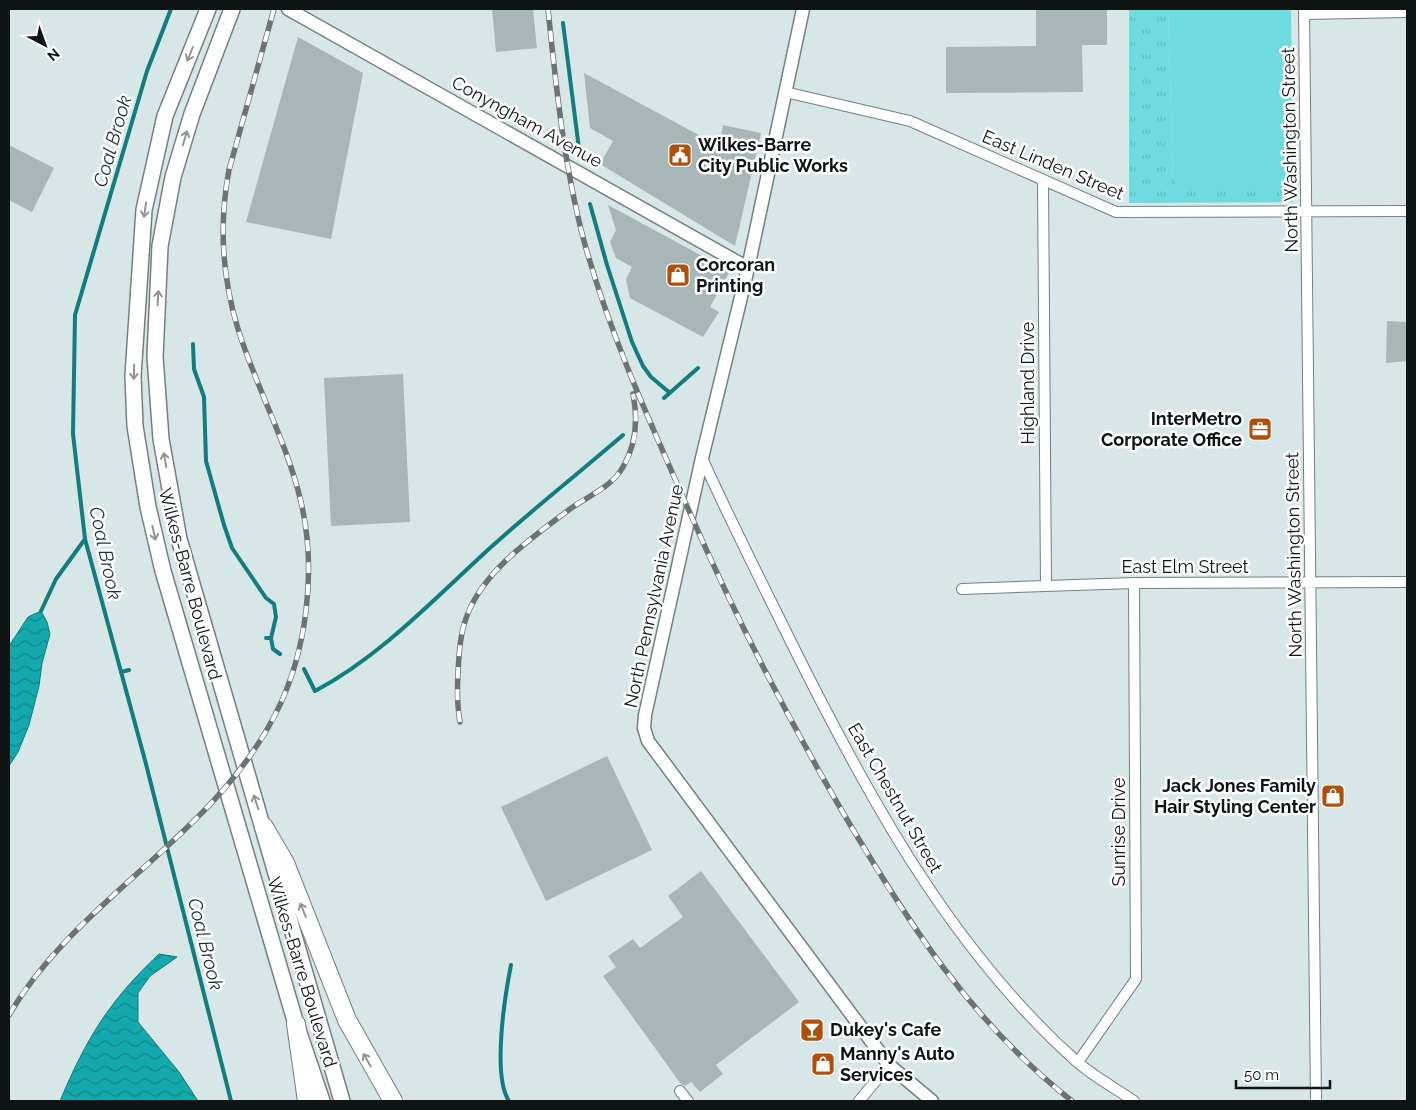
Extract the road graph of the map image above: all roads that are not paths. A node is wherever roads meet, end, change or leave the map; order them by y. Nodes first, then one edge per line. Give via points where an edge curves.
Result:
1 (208, 9) edge
2 (232, 9) edge
3 (288, 9) edge
4 (803, 9) edge
5 (1304, 11) edge
6 (1407, 12) edge
7 (785, 92) junction
8 (1043, 181) junction
9 (1407, 211) edge
10 (1307, 212) junction
11 (748, 268) junction
12 (702, 458) junction
13 (1407, 582) edge
14 (1310, 583) junction
15 (1134, 584) junction
16 (1046, 585) junction
17 (962, 589) dead end
18 (264, 827) junction
19 (296, 1024) junction
20 (1078, 1062) junction
21 (889, 1065) junction
22 (680, 1091) dead end
23 (307, 1101) edge
24 (322, 1101) edge
25 (342, 1101) edge
26 (393, 1101) edge
27 (688, 1101) edge
28 (859, 1101) edge
29 (932, 1101) edge
30 (1134, 1101) edge
31 (1316, 1101) edge

1 -> 19 main road, Wilkes-Barre Boulevard via 166,116 144,210 133,376 136,426 148,507 163,571
18 -> 2 main road, Wilkes-Barre Boulevard via 179,539 161,439 155,357 160,246 173,177 192,114
3 - 11 street, Conyngham Avenue
4 - 7 street, North Pennsylvania Avenue
5 - 6 street
5 - 10 street, North Washington Street
7 - 8 street, East Linden Street via 910,121
7 - 11 street, North Pennsylvania Avenue
8 - 10 street, East Linden Street via 1116,212
8 - 16 street, Highland Drive
9 - 10 street, East Linden Street
10 - 14 street, North Washington Street
11 - 12 street, North Pennsylvania Avenue
12 - 20 street, East Chestnut Street via 814,688 909,856 942,909 981,960 1039,1025
12 - 21 street, North Pennsylvania Avenue via 646,715 644,728 648,741
13 - 14 street, East Elm Street
14 - 15 street, East Elm Street
14 - 31 street, North Washington Street
15 - 16 street, East Elm Street
15 - 20 street, Sunrise Drive via 1136,979
16 - 17 street, East Elm Street
18 - 25 main road, Wilkes-Barre Boulevard via 299,960
26 -> 18 highway via 347,1020 285,863
19 - 23 highway
19 - 24 main road, Wilkes-Barre Boulevard
20 - 30 street, East Chestnut Street
21 - 28 street
21 - 29 street, North Pennsylvania Avenue
22 - 27 street

